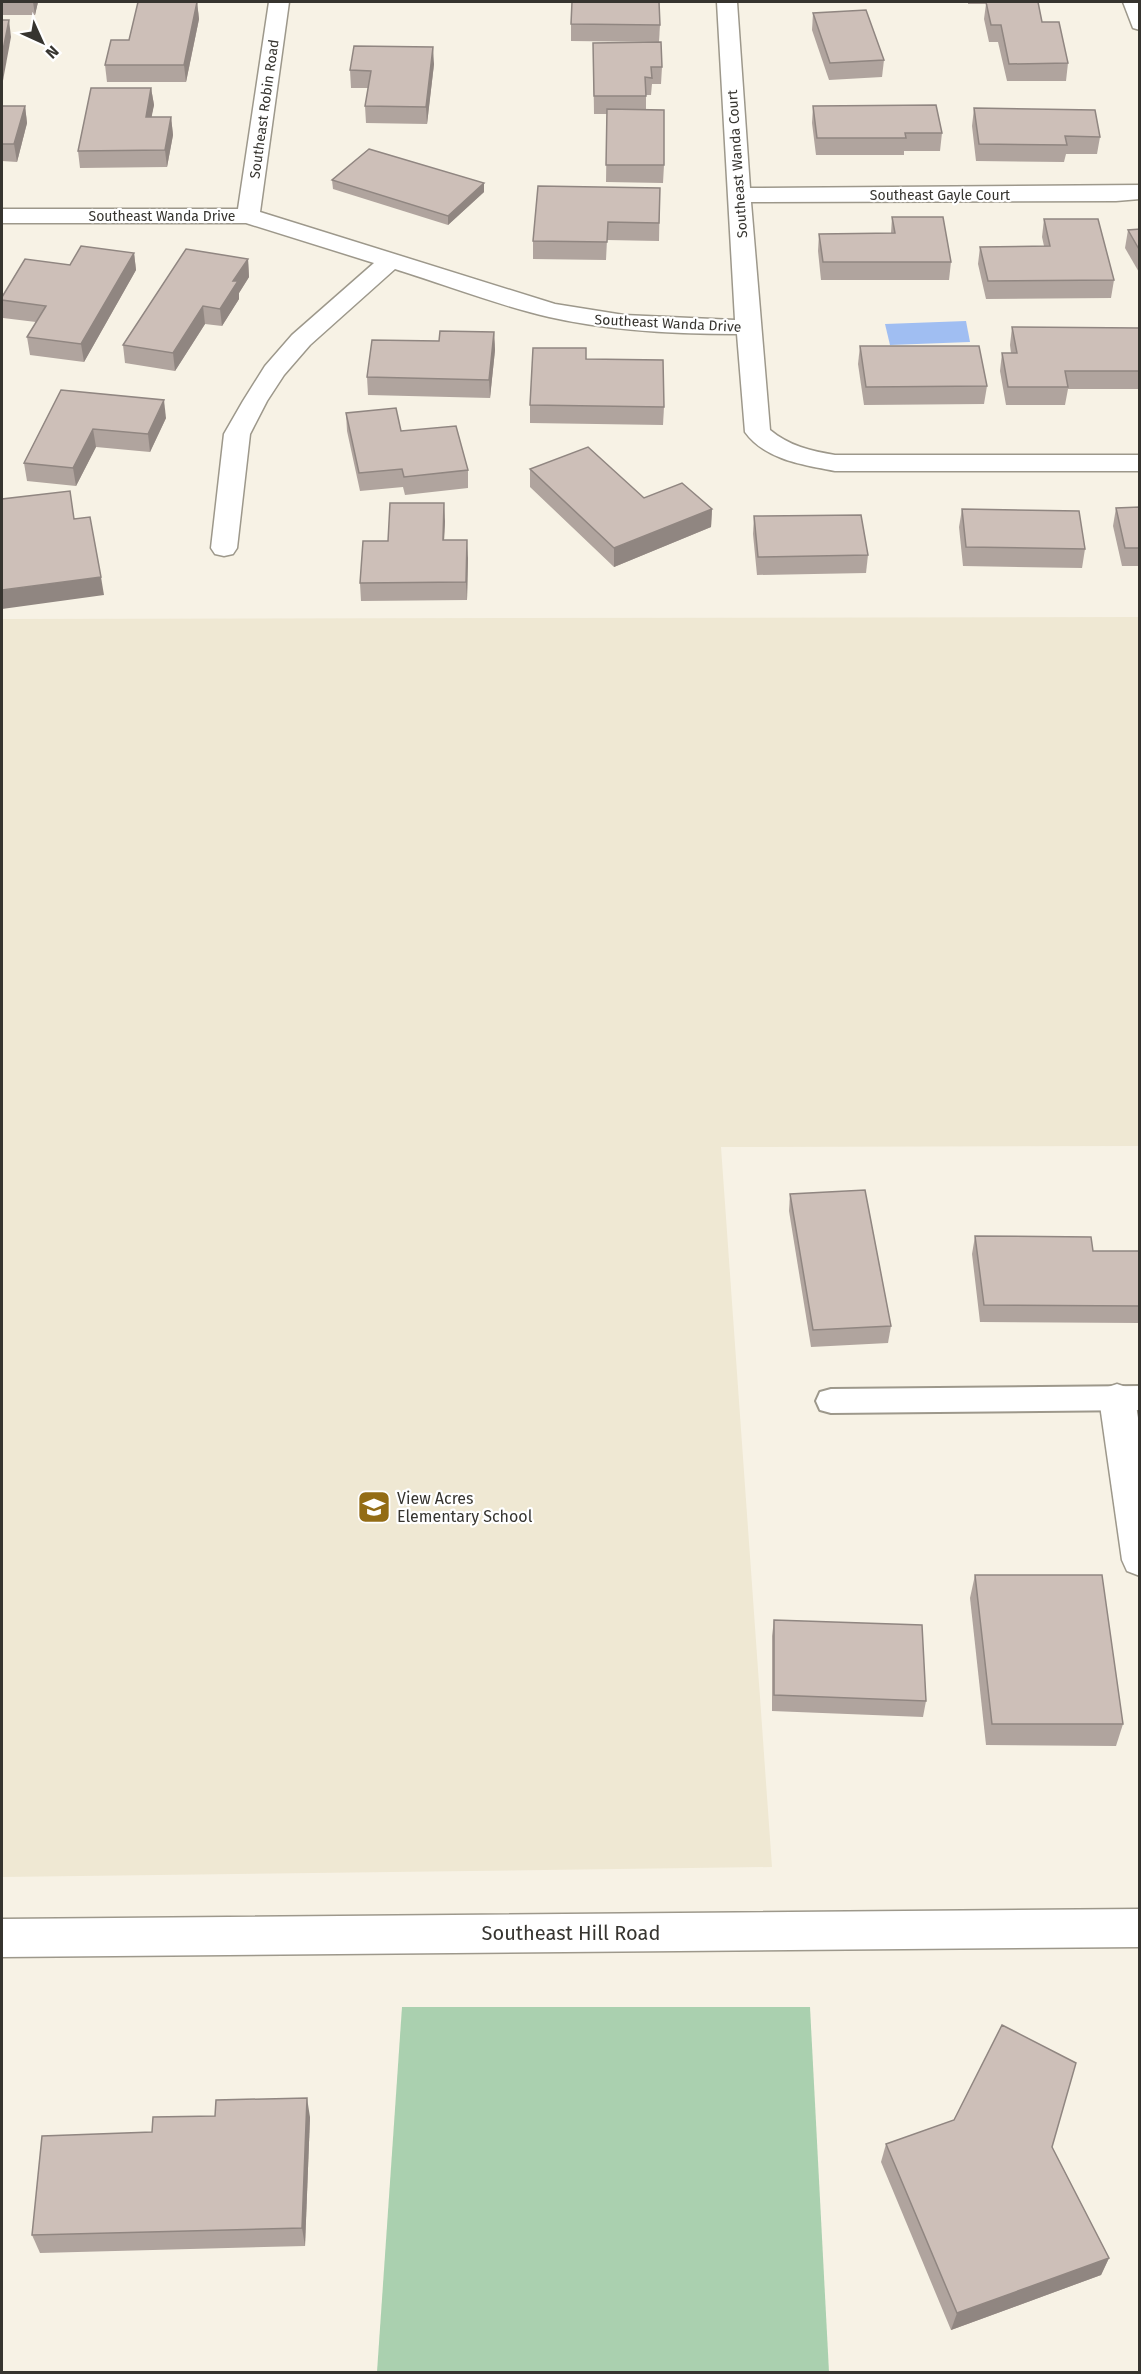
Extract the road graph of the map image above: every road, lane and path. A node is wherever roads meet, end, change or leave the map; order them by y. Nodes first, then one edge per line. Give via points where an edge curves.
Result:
1 (279, 2) edge
2 (727, 2) edge
3 (1133, 2) edge
4 (1140, 24) edge
5 (1140, 192) edge
6 (739, 195) junction
7 (2, 216) edge
8 (248, 216) junction
9 (390, 261) junction
10 (748, 327) junction
11 (1140, 463) edge
12 (224, 548) dead end
13 (1128, 1398) edge
14 (831, 1401) dead end
15 (1140, 1560) edge
16 (1140, 1928) edge
17 (2, 1938) edge

1 - 8 street, Southeast Robin Road
2 - 6 street, Southeast Wanda Court
3 - 4 street
5 - 6 street, Southeast Gayle Court
6 - 10 street, Southeast Wanda Court
7 - 8 street, Southeast Wanda Drive
8 - 9 street, Southeast Wanda Drive
9 - 10 street, Southeast Wanda Drive via 591,319
9 - 12 street via 301,340 274,370 255,401 237,434
10 - 11 street, Southeast Wanda Drive via 758,432 772,446 796,456 835,463
13 - 14 lane
13 - 15 street
16 - 17 street, Southeast Hill Road

